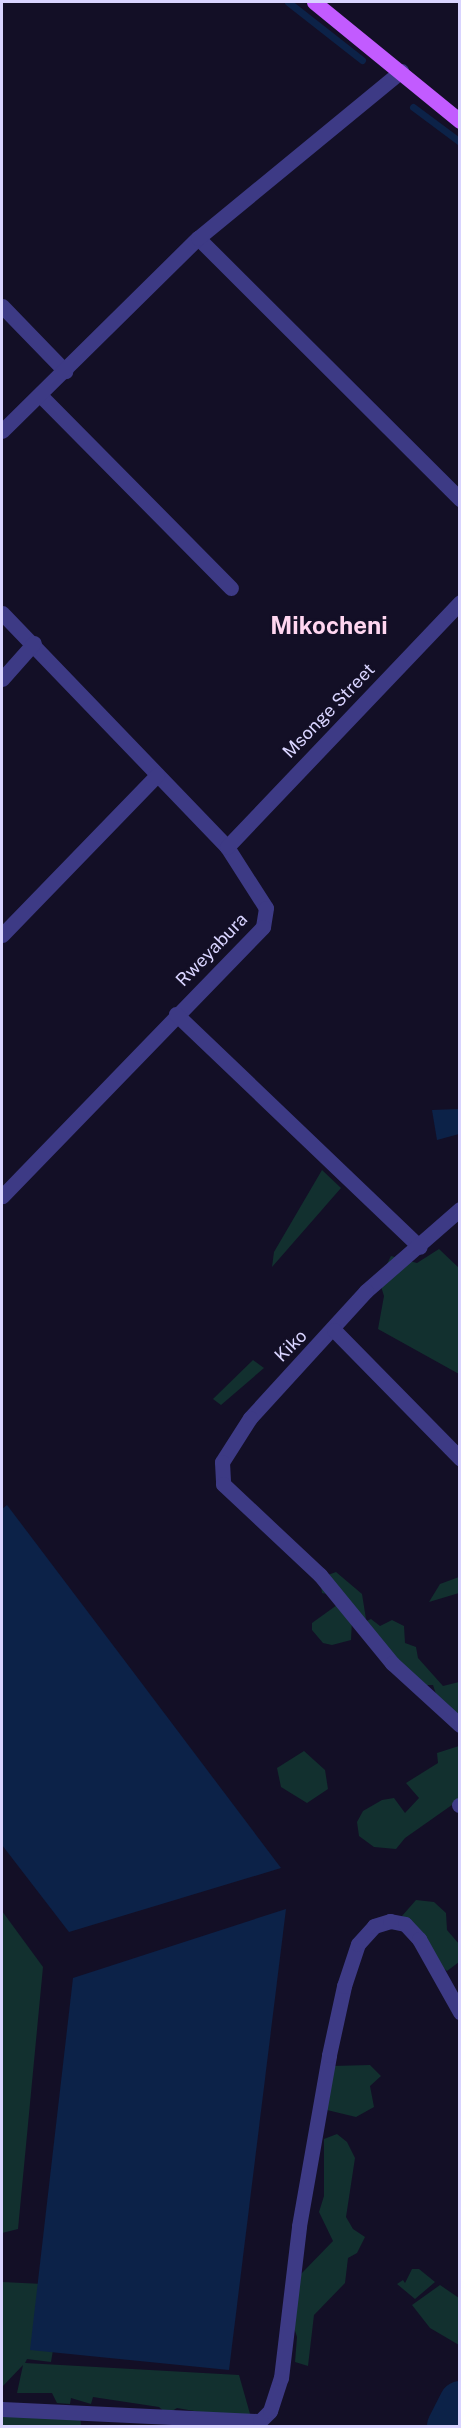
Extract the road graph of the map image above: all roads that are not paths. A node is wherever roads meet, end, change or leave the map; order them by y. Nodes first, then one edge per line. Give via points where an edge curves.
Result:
1 (314, 2) edge
2 (401, 71) junction
3 (459, 121) edge
4 (198, 238) junction
5 (2, 306) edge
6 (65, 371) junction
7 (40, 396) junction
8 (2, 431) edge
9 (459, 499) edge
10 (231, 588) dead end
11 (459, 602) edge
12 (2, 613) edge
13 (34, 643) junction
14 (2, 679) edge
15 (157, 775) junction
16 (227, 847) junction
17 (2, 934) edge
18 (176, 1014) junction
19 (2, 1196) edge
20 (459, 1209) edge
21 (420, 1246) junction
22 (334, 1330) junction
23 (459, 1458) edge
24 (459, 1725) edge
25 (459, 2012) edge
26 (2, 2409) edge
27 (115, 2420) edge

1 - 2 main road
2 - 3 main road
2 - 4 street
4 - 6 street
4 - 9 street
5 - 6 street
6 - 7 street
7 - 8 street
7 - 10 street
11 - 16 street, Msonge Street
12 - 13 street, Rweyabura
13 - 14 street
13 - 15 street, Rweyabura
15 - 16 street, Rweyabura
15 - 17 street
16 - 18 street, Rweyabura via 266,908 263,927
18 - 19 street, Rweyabura via 84,1115
18 - 21 street
20 - 21 street, Kiko
21 - 22 street, Kiko via 366,1291
22 - 23 street
22 - 24 street, Kiko via 250,1418 222,1462 223,1484 320,1575 392,1663
25 - 27 street via 420,1939 405,1924 390,1921 374,1926 358,1944 344,1986 299,2226 281,2378 270,2411 260,2421 236,2423
26 - 27 street

